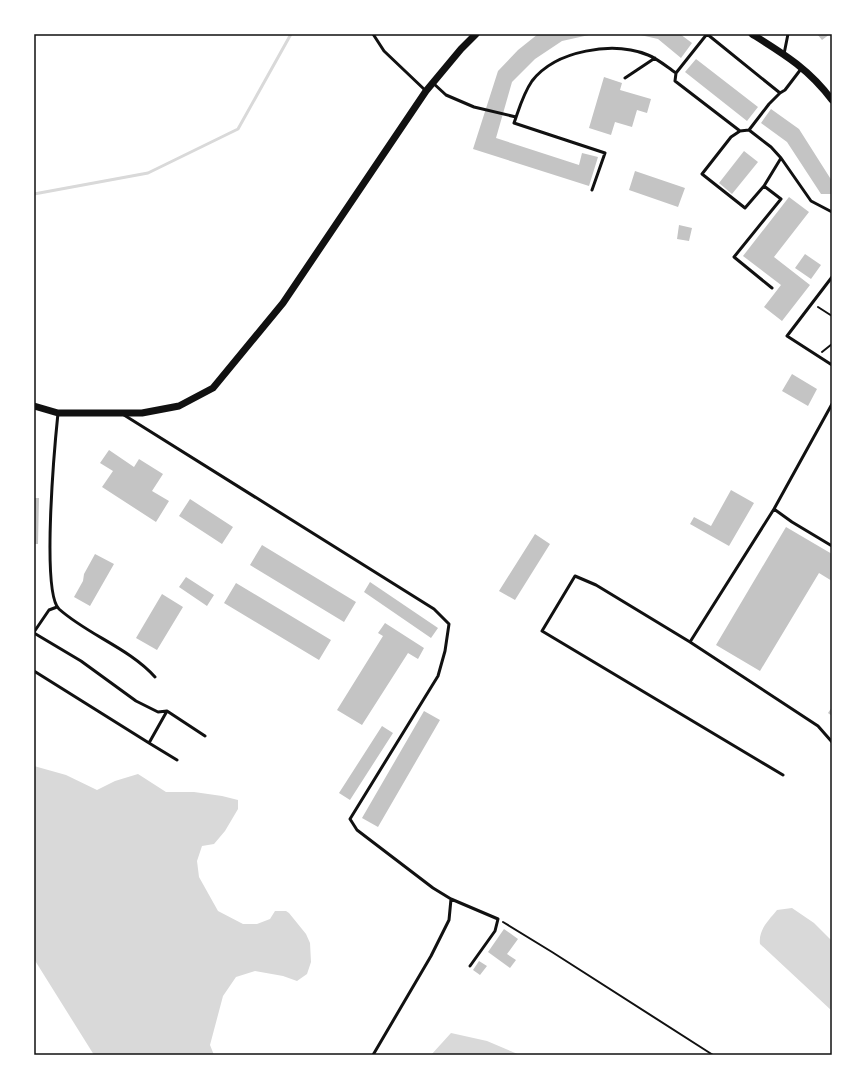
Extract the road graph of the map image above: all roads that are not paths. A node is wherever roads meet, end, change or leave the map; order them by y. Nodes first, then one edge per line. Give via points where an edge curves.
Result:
1 (373, 34) edge
2 (476, 34) edge
3 (707, 34) edge
4 (752, 34) edge
5 (788, 34) edge
6 (784, 54) junction
7 (655, 58) junction
8 (803, 68) junction
9 (676, 73) junction
10 (625, 78) dead end
11 (433, 83) junction
12 (426, 91) junction
13 (780, 93) junction
14 (832, 100) edge
15 (516, 117) junction
16 (749, 130) junction
17 (740, 131) junction
18 (781, 158) junction
19 (764, 186) junction
20 (592, 190) dead end
21 (832, 212) edge
22 (832, 277) edge
23 (772, 288) dead end
24 (832, 364) edge
25 (832, 404) edge
26 (34, 406) edge
27 (58, 413) junction
28 (121, 413) junction
29 (774, 509) junction
30 (832, 546) edge
31 (57, 607) junction
32 (34, 633) edge
33 (690, 642) junction
34 (34, 671) edge
35 (155, 677) dead end
36 (167, 711) junction
37 (205, 736) dead end
38 (832, 742) edge
39 (149, 743) junction
40 (177, 760) dead end
41 (783, 775) dead end
42 (451, 899) junction
43 (470, 966) dead end
44 (373, 1055) edge

1 - 12 lane via 384,51
2 - 11 street via 461,48
3 - 9 lane
3 - 13 lane
4 - 6 street
5 - 6 lane
6 - 8 street
7 - 9 lane
7 - 10 lane
7 - 15 lane via 622,49 576,52 557,61 533,80 524,94
8 - 13 lane
8 - 14 street
9 - 17 lane via 675,81
11 - 12 street
11 - 15 lane via 446,96 474,107
12 - 28 street via 283,303 213,388 179,406 142,413
13 - 16 lane
15 - 20 lane via 514,123 606,153
16 - 17 lane
16 - 18 lane
17 - 19 lane via 731,137 702,174 745,208
18 - 19 lane
18 - 21 lane via 811,201
19 - 23 lane via 781,199 734,257
22 - 24 lane via 787,336
25 - 29 lane
26 - 27 street
27 - 28 street
27 - 31 lane via 52,472 50,539 52,593
28 - 42 lane via 434,609 449,624 438,676 350,820 357,830
29 - 30 lane
29 - 33 lane
31 - 32 lane via 49,610
31 - 35 lane via 75,622 144,665
32 - 36 lane via 81,661 136,701 158,712
33 - 38 lane via 818,726
33 - 41 lane via 596,585 575,576 542,631
34 - 39 lane
36 - 37 lane
36 - 39 lane
39 - 40 lane
42 - 43 lane via 498,919 495,931
42 - 44 lane via 449,920

